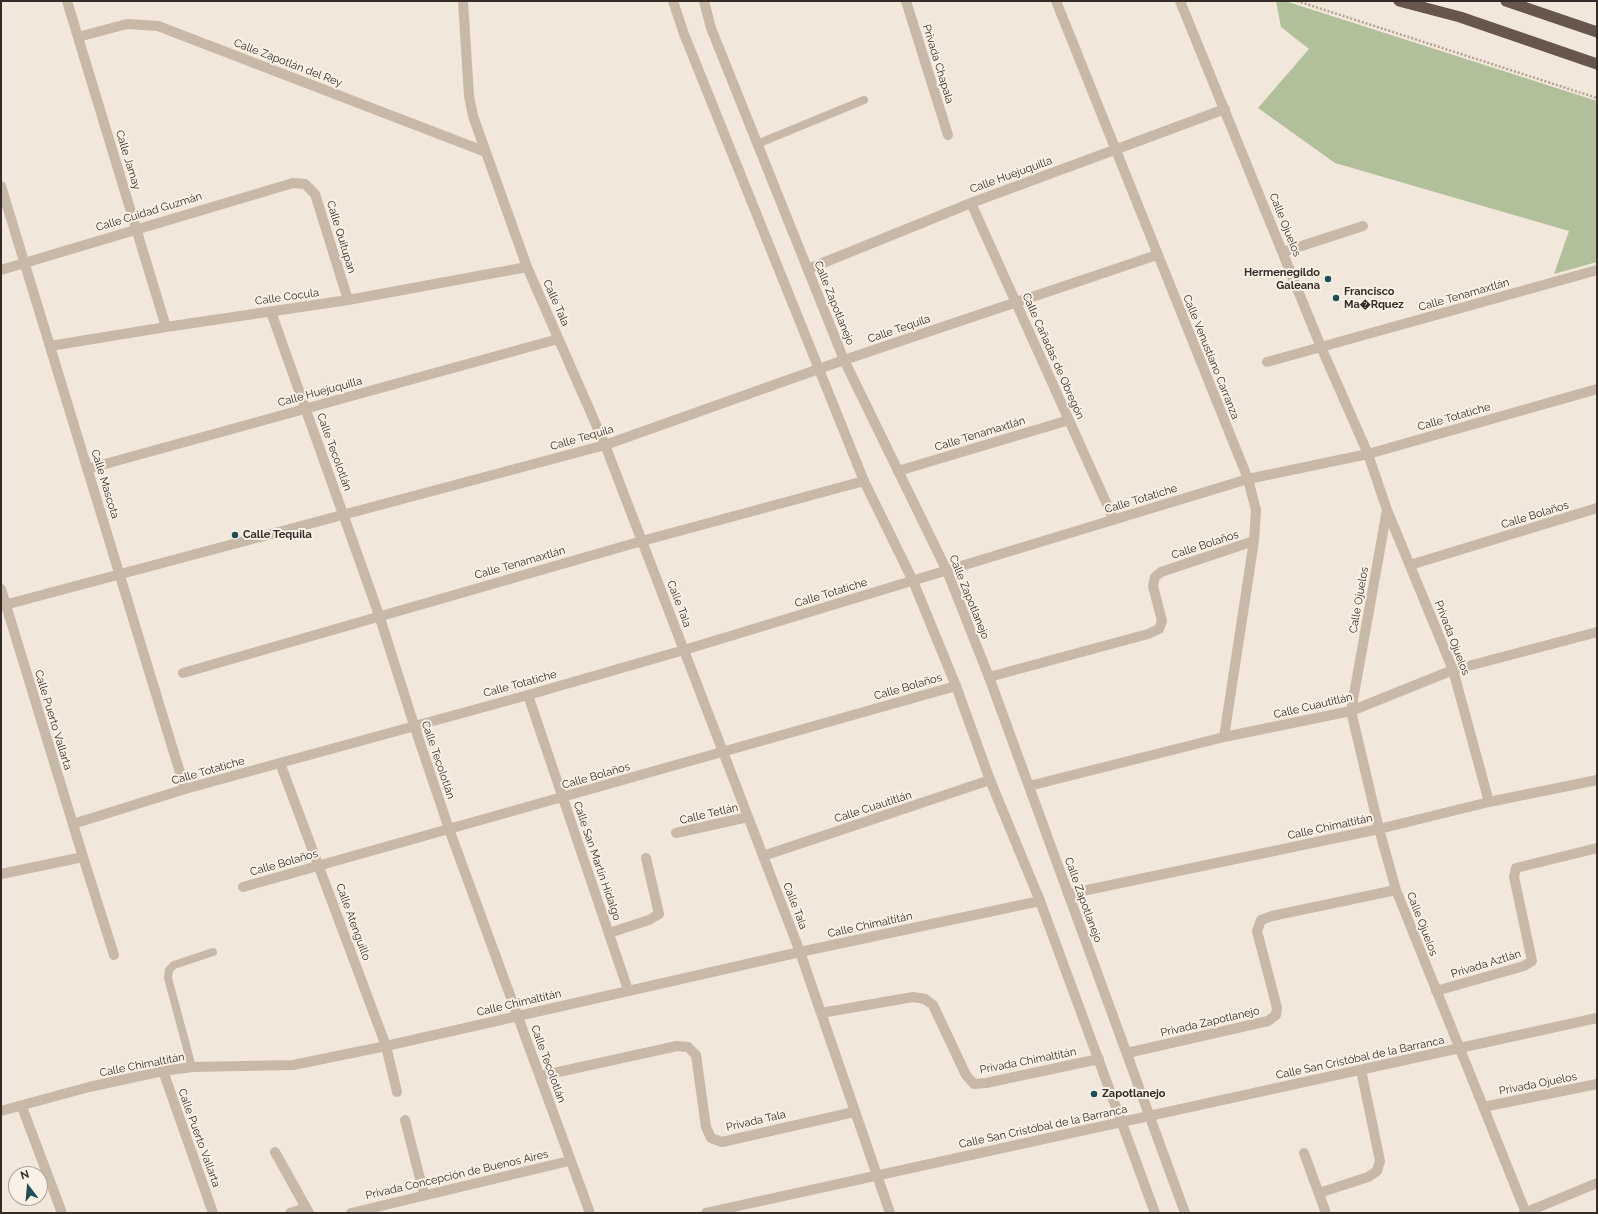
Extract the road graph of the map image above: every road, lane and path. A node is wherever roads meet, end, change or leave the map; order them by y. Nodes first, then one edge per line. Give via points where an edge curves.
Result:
1 (66, 1) edge
2 (463, 1) edge
3 (673, 1) edge
4 (704, 1) edge
5 (906, 1) edge
6 (1056, 1) edge
7 (1180, 1) edge
8 (1297, 1) edge
9 (1399, 1) edge
10 (1506, 1) edge
11 (1597, 32) edge
12 (78, 37) junction
13 (1597, 64) edge
14 (1597, 98) edge
15 (864, 100) dead end
16 (1225, 109) junction
17 (948, 135) dead end
18 (757, 144) junction
19 (1114, 149) junction
20 (486, 152) junction
21 (306, 184) joint
22 (1, 186) edge
23 (971, 203) junction
24 (1363, 226) dead end
25 (136, 228) junction
26 (1283, 252) junction
27 (1157, 255) junction
28 (24, 263) junction
29 (527, 267) junction
30 (808, 269) junction
31 (1, 270) edge
32 (1597, 270) edge
33 (348, 300) junction
34 (1015, 302) junction
35 (270, 312) junction
36 (166, 327) junction
37 (558, 339) junction
38 (50, 346) junction
39 (1321, 348) junction
40 (844, 360) junction
41 (1267, 362) dead end
42 (820, 370) junction
43 (1597, 390) edge
44 (306, 408) junction
45 (1068, 420) junction
46 (605, 445) junction
47 (1368, 454) junction
48 (87, 469) junction
49 (898, 471) junction
50 (1248, 479) junction
51 (864, 481) junction
52 (1597, 508) edge
53 (1387, 510) junction
54 (344, 516) junction
55 (1114, 520) junction
56 (642, 541) junction
57 (1254, 541) junction
58 (1410, 565) junction
59 (947, 571) junction
60 (120, 575) junction
61 (913, 581) junction
62 (1, 589) edge
63 (3, 606) edge
64 (379, 615) junction
65 (1597, 632) edge
66 (684, 650) junction
67 (1453, 670) junction
68 (183, 673) dead end
69 (989, 677) junction
70 (956, 686) junction
71 (528, 695) junction
72 (1351, 711) junction
73 (414, 726) junction
74 (1224, 737) junction
75 (723, 752) junction
76 (280, 763) junction
77 (990, 780) junction
78 (1597, 780) edge
79 (1028, 786) junction
80 (185, 789) junction
81 (562, 798) junction
82 (1489, 802) junction
83 (748, 817) junction
84 (73, 824) junction
85 (449, 829) junction
86 (1379, 829) junction
87 (676, 834) dead end
88 (1597, 848) edge
89 (763, 856) junction
90 (83, 857) junction
91 (646, 858) dead end
92 (319, 866) junction
93 (1, 874) edge
94 (243, 887) dead end
95 (1396, 890) junction
96 (1068, 894) junction
97 (1040, 901) junction
98 (609, 933) junction
99 (213, 952) dead end
100 (800, 952) junction
101 (114, 955) dead end
102 (628, 990) junction
103 (1436, 992) junction
104 (821, 1013) junction
105 (517, 1016) junction
106 (1597, 1018) edge
107 (386, 1046) junction
108 (1461, 1048) junction
109 (1127, 1054) junction
110 (1099, 1059) junction
111 (192, 1067) junction
112 (1361, 1070) junction
113 (163, 1071) junction
114 (540, 1076) junction
115 (1597, 1084) edge
116 (397, 1092) dead end
117 (22, 1107) junction
118 (1483, 1107) junction
119 (1, 1111) edge
120 (854, 1112) junction
121 (1150, 1116) junction
122 (405, 1120) dead end
123 (1123, 1123) junction
124 (275, 1152) dead end
125 (1304, 1153) dead end
126 (569, 1160) junction
127 (876, 1176) junction
128 (1597, 1183) edge
129 (424, 1194) junction
130 (1319, 1194) junction
131 (307, 1211) edge
132 (62, 1213) edge
133 (213, 1213) edge
134 (290, 1213) edge
135 (351, 1213) edge
136 (590, 1213) edge
137 (706, 1213) edge
138 (890, 1213) edge
139 (1155, 1213) edge
140 (1185, 1213) edge
141 (1326, 1213) edge
142 (1525, 1213) edge

1 - 12 street, Calle Jamay
2 - 20 street, Calle Tala via 469,96
3 - 42 street
4 - 18 street, Calle Zapotlanejo via 711,28
5 - 17 street, Privada Chapala
6 - 19 street, Calle Venustiano Carranza
7 - 16 street, Calle Ojuelos
8 - 14 path
9 - 13 highway via 1460,17
10 - 11 highway
12 - 20 street, Calle Zapotlán del Rey via 127,24 158,26
12 - 25 street, Calle Jamay
15 - 18 lane
16 - 19 street, Calle Huejuquilla
16 - 26 street, Calle Ojuelos
18 - 30 street, Calle Zapotlanejo
19 - 23 street, Calle Huejuquilla
19 - 27 street, Calle Venustiano Carranza
20 - 29 street, Calle Tala
21 - 25 street, Calle Cuidad Guzmán via 293,183
21 - 33 street, Calle Quitupan via 315,194
22 - 28 street, Calle Mascota
23 - 30 street, Calle Huejuquilla
23 - 34 street, Calle Cañadas de Obregón
24 - 26 street
25 - 28 street, Calle Cuidad Guzmán
25 - 36 street, Calle Jamay
26 - 39 street, Calle Ojuelos
27 - 34 street, Calle Tequila
27 - 50 street, Calle Venustiano Carranza
28 - 31 street, Calle Cuidad Guzmán
28 - 38 street, Calle Mascota
29 - 33 street, Calle Cocula
29 - 37 street, Calle Tala
30 - 40 street, Calle Zapotlanejo
32 - 39 street, Calle Tenamaxtlán
33 - 35 street, Calle Cocula
34 - 40 street, Calle Tequila
34 - 45 street, Calle Cañadas de Obregón
35 - 36 street, Calle Cocula
35 - 44 street, Calle Tecolotlán
36 - 38 street, Calle Cocula
37 - 44 street, Calle Huejuquilla
37 - 46 street, Calle Tala
38 - 48 street, Calle Mascota
39 - 41 street, Calle Tenamaxtlán
39 - 47 street, Calle Ojuelos
40 - 42 street, Calle Tequila
40 - 49 street, Calle Zapotlanejo
42 - 46 street, Calle Tequila
42 - 51 street
43 - 47 street, Calle Totatiche
44 - 48 street, Calle Huejuquilla
44 - 54 street, Calle Tecolotlán
45 - 49 street, Calle Tenamaxtlán
45 - 55 street, Calle Cañadas de Obregón
46 - 54 street, Calle Tequila
46 - 56 street, Calle Tala
47 - 50 street, Calle Totatiche
47 - 53 street, Calle Ojuelos
48 - 60 street, Calle Mascota
49 - 59 street, Calle Zapotlanejo
50 - 55 street, Calle Totatiche
50 - 57 street, Calle Venustiano Carranza via 1256,510
51 - 56 street, Calle Tenamaxtlán
51 - 61 street
52 - 58 street, Calle Bolaños
53 - 58 street, Privada Ojuelos
53 - 72 street, Calle Ojuelos
54 - 60 street, Calle Tequila
54 - 64 street, Calle Tecolotlán
55 - 59 street, Calle Totatiche
56 - 64 street, Calle Tenamaxtlán
56 - 66 street, Calle Tala
57 - 69 street, Calle Bolaños via 1161,572 1155,577 1153,586 1162,620 1159,629
57 - 74 street, Calle Venustiano Carranza
58 - 67 street, Privada Ojuelos
59 - 61 street, Calle Totatiche
59 - 69 street, Calle Zapotlanejo
60 - 63 street, Calle Tequila
60 - 80 street, Calle Mascota
61 - 66 street, Calle Totatiche
61 - 70 street
62 - 63 street, Calle Puerto Vallarta
63 - 84 street, Calle Puerto Vallarta
64 - 68 street, Calle Tenamaxtlán
64 - 73 street, Calle Tecolotlán
65 - 67 street, Calle Cuautitlán
66 - 71 street, Calle Totatiche
66 - 75 street, Calle Tala
67 - 72 street, Calle Cuautitlán
67 - 82 street, Privada Ojuelos
69 - 79 street, Calle Zapotlanejo
70 - 75 street, Calle Bolaños
70 - 77 street
71 - 73 street, Calle Totatiche
71 - 81 street, Calle San Martín Hidalgo
72 - 74 street, Calle Cuautitlán
72 - 86 street, Calle Ojuelos
73 - 76 street, Calle Totatiche
73 - 85 street, Calle Tecolotlán
74 - 79 street, Calle Cuautitlán
75 - 81 street, Calle Bolaños
75 - 83 street, Calle Tala
76 - 80 street, Calle Totatiche
76 - 92 street, Calle Atenguillo
77 - 89 street, Calle Cuautitlán
77 - 97 street
78 - 82 street, Calle Chimaltitán
79 - 96 street, Calle Zapotlanejo
80 - 84 street, Calle Totatiche
81 - 85 street, Calle Bolaños
81 - 98 street, Calle San Martín Hidalgo
82 - 86 street, Calle Chimaltitán
83 - 87 street, Calle Tetlán
83 - 89 street, Calle Tala
84 - 90 street, Calle Puerto Vallarta
85 - 92 street, Calle Bolaños
85 - 105 street, Calle Tecolotlán
86 - 95 street, Calle Ojuelos
86 - 96 street, Calle Chimaltitán
88 - 103 street, Privada Aztlán via 1516,868 1514,877 1532,960 1524,966
89 - 100 street, Calle Tala
90 - 93 street
90 - 101 street, Calle Puerto Vallarta
91 - 98 street via 659,914 649,920
92 - 94 street, Calle Bolaños
92 - 107 street, Calle Atenguillo
95 - 103 street, Calle Ojuelos
95 - 109 street, Privada Zapotlanejo via 1261,920 1257,931 1278,1008 1276,1015 1268,1021
96 - 109 street, Calle Zapotlanejo
97 - 100 street, Calle Chimaltitán
97 - 110 street
98 - 102 street, Calle San Martín Hidalgo
99 - 111 lane via 174,965 169,970 168,978
100 - 102 street, Calle Chimaltitán
100 - 104 street, Calle Tala
102 - 105 street, Calle Chimaltitán
103 - 108 street, Calle Ojuelos
104 - 110 street, Privada Chimaltitán via 913,997 925,998 933,1005 966,1075 974,1084
104 - 120 street, Calle Tala
105 - 107 street, Calle Chimaltitán
105 - 114 street, Calle Tecolotlán
106 - 108 street, Calle San Cristóbal de la Barranca
107 - 111 street, Calle Chimaltitán via 292,1065
107 - 116 street, Calle Atenguillo
108 - 112 street, Calle San Cristóbal de la Barranca
108 - 118 street, Calle Ojuelos
109 - 121 street, Calle Zapotlanejo
110 - 123 street
111 - 113 street, Calle Chimaltitán
112 - 121 street, Calle San Cristóbal de la Barranca
112 - 130 street via 1380,1161 1376,1171 1368,1177
113 - 117 street, Calle Chimaltitán via 89,1087
113 - 133 street, Calle Puerto Vallarta
114 - 120 street, Privada Tala via 677,1046 688,1047 696,1055 706,1127 711,1138 722,1142
114 - 126 street, Calle Tecolotlán
115 - 118 street, Privada Ojuelos
117 - 119 street, Calle Chimaltitán
117 - 132 street
118 - 142 street, Calle Ojuelos
120 - 127 street, Calle Tala
121 - 123 street, Calle San Cristóbal de la Barranca
121 - 140 street, Calle Zapotlanejo
122 - 129 street
123 - 127 street, Calle San Cristóbal de la Barranca
123 - 139 street
124 - 131 street
125 - 130 street
126 - 129 street, Privada Concepción de Buenos Aires
126 - 136 street, Calle Tecolotlán
127 - 137 street, Calle San Cristóbal de la Barranca
127 - 138 street, Calle Tala
128 - 142 street
129 - 135 street, Privada Concepción de Buenos Aires
130 - 141 street
131 - 134 street

